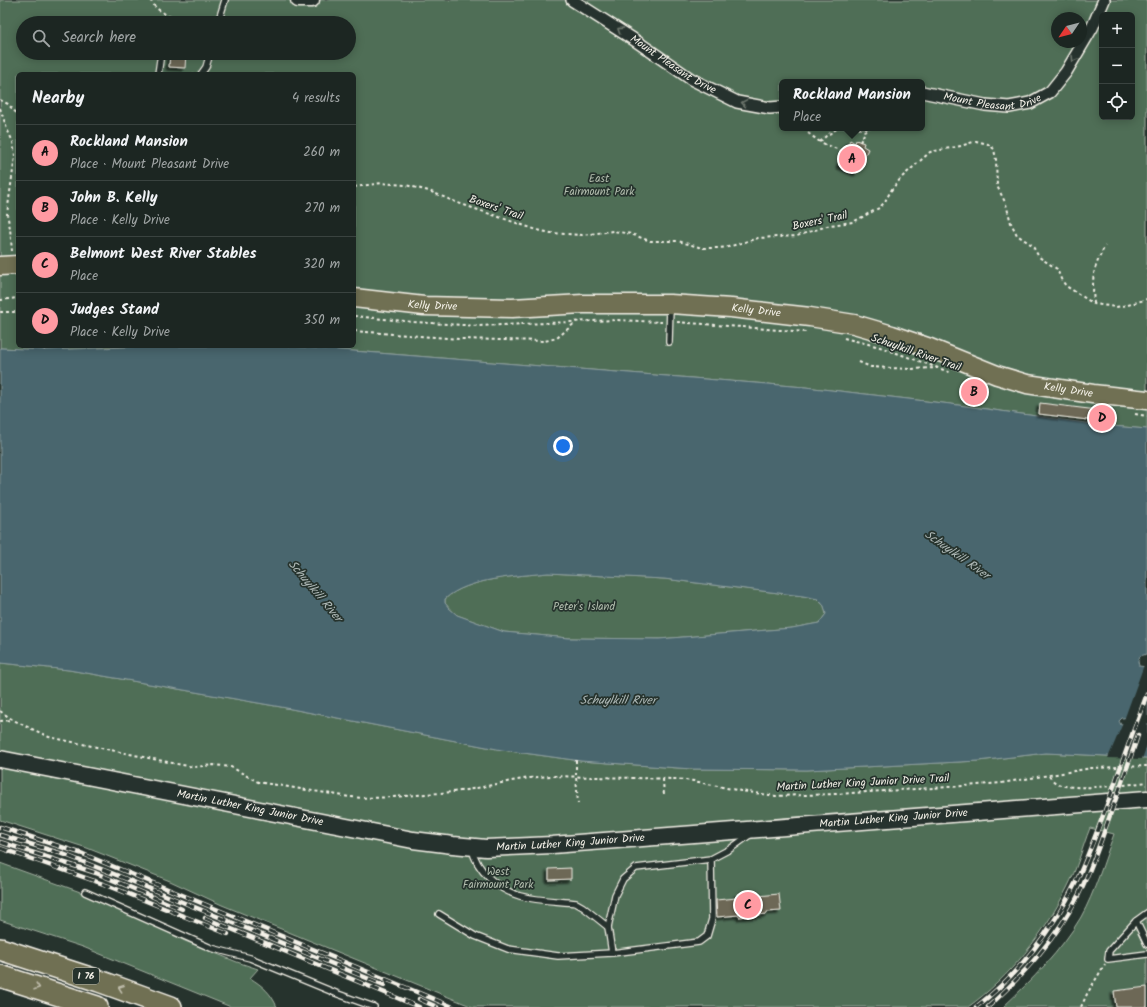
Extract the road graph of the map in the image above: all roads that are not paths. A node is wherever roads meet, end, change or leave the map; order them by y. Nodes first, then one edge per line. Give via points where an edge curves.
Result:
1 (224, 0) edge
2 (298, 0) edge
3 (312, 0) edge
4 (572, 0) edge
5 (1104, 0) edge
6 (220, 16) edge
7 (160, 60) dead end
8 (208, 60) edge
9 (158, 72) edge
10 (202, 72) edge
11 (925, 93) edge
12 (779, 106) edge
13 (356, 298) edge
14 (670, 304) junction
15 (669, 342) dead end
16 (1147, 400) edge
17 (0, 759) edge
18 (1147, 798) edge
19 (758, 829) junction
20 (472, 847) junction
21 (711, 859) junction
22 (85, 892) dead end
23 (1147, 913) edge
24 (439, 914) dead end
25 (1136, 921) junction
26 (608, 927) junction
27 (1147, 944) edge
28 (0, 949) edge
29 (612, 953) junction
30 (1147, 954) edge
31 (0, 976) edge
32 (97, 1007) edge
33 (171, 1007) edge
34 (374, 1007) edge

1 - 6 lane
2 - 3 street
12 -> 4 street, Mount Pleasant Drive via 770,108 737,102 691,79
5 -> 11 street, Mount Pleasant Drive via 1092,28 1066,72 1050,92 1030,103 1009,107 985,105
7 - 9 lane
8 - 10 lane
13 - 14 main road, Kelly Drive via 424,306 512,308 583,304
14 - 15 lane
14 - 16 main road, Kelly Drive via 757,311 847,323 910,340 1021,382
17 - 20 main road, Martin Luther King Junior Drive via 413,840
18 - 19 main road, Martin Luther King Junior Drive
19 - 20 main road, Martin Luther King Junior Drive via 506,848
19 - 21 lane
20 - 26 lane via 479,867 503,888 521,896 576,903
21 - 26 lane via 636,868 623,879 615,895
21 - 29 lane via 712,919 707,936 700,942
22 - 34 lane via 211,948 250,958
23 - 25 lane
24 - 29 lane via 475,936 508,949 558,956
25 - 27 lane
25 - 30 lane via 1109,951 1108,959
26 - 29 lane
33 -> 28 highway, I 76 via 99,980
31 -> 32 highway, I 76

